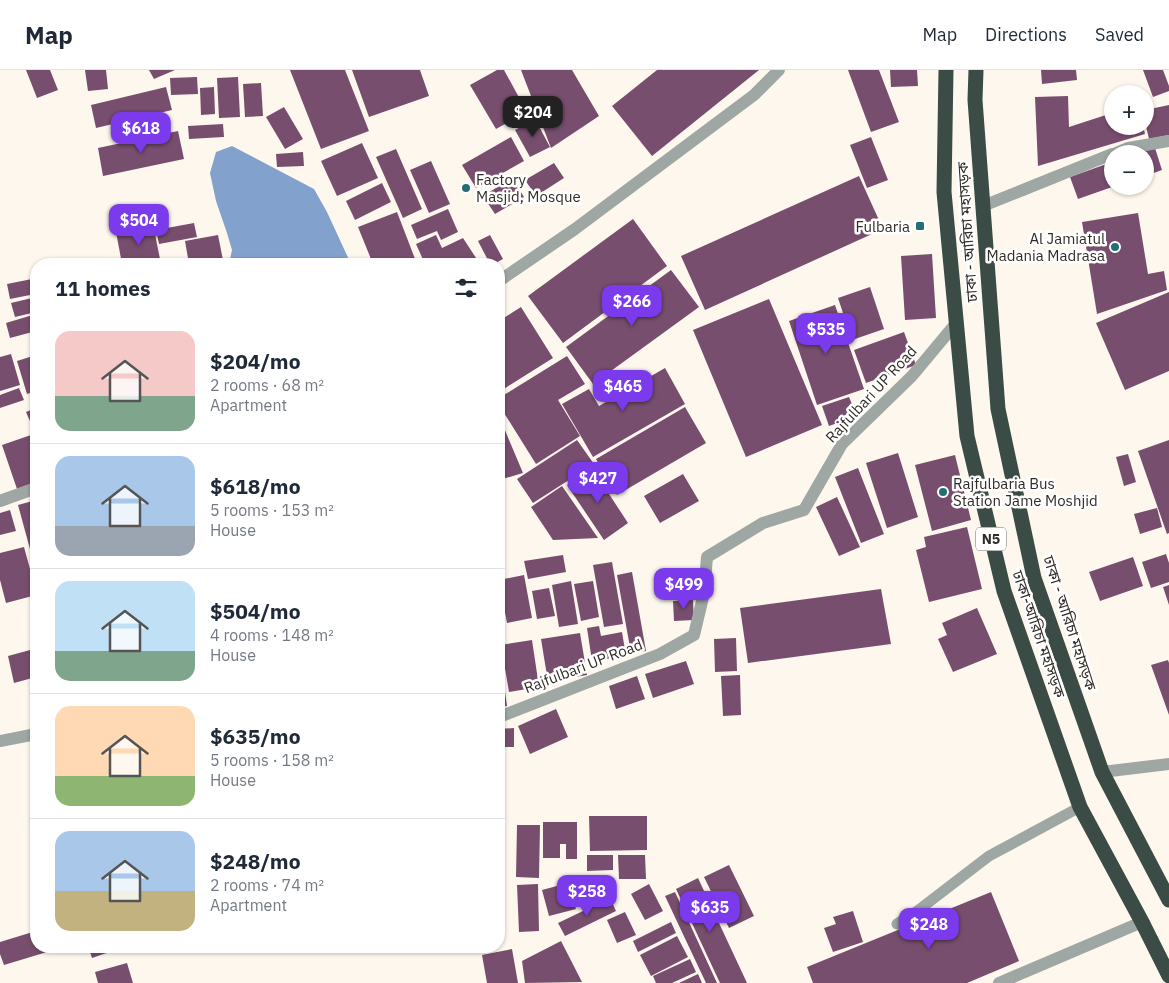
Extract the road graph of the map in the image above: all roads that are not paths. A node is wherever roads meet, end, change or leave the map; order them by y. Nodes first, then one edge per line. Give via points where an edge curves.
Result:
1 (778, 70) edge
2 (946, 70) edge
3 (976, 70) edge
4 (1169, 141) edge
5 (1146, 145) edge
6 (1104, 158) edge
7 (983, 206) junction
8 (505, 277) edge
9 (957, 322) junction
10 (30, 490) edge
11 (0, 501) edge
12 (505, 715) edge
13 (30, 735) edge
14 (0, 741) edge
15 (1169, 764) edge
16 (1102, 772) junction
17 (1080, 807) junction
18 (1169, 900) edge
19 (1142, 922) junction
20 (897, 924) dead end
21 (1169, 976) edge
22 (999, 983) edge

1 - 8 street via 754,95 575,230
2 - 9 highway, ঢাকা-আরিচা মহাসড়ক / N5 via 944,192
3 - 7 highway, ঢাকা - আরিচা মহাসড়ক / N5 via 975,100
4 - 5 street
6 - 7 street
7 - 16 highway, ঢাকা - আরিচা মহাসড়ক / N5 via 998,409 1034,578
9 - 12 street, Rajfulbari UP Road via 912,376 842,444 804,510 764,523 707,557 704,593 694,635 660,654
9 - 17 highway, ঢাকা-আরিচা মহাসড়ক / N5 via 967,436 1004,591
10 - 11 street
13 - 14 street
15 - 16 street
16 - 18 highway, ঢাকা - আরিচা মহাসড়ক / N5
17 - 19 highway, ঢাকা-আরিচা মহাসড়ক / N5
17 - 20 lane via 989,856
19 - 21 highway, ঢাকা-আরিচা মহাসড়ক / N5
19 - 22 street

